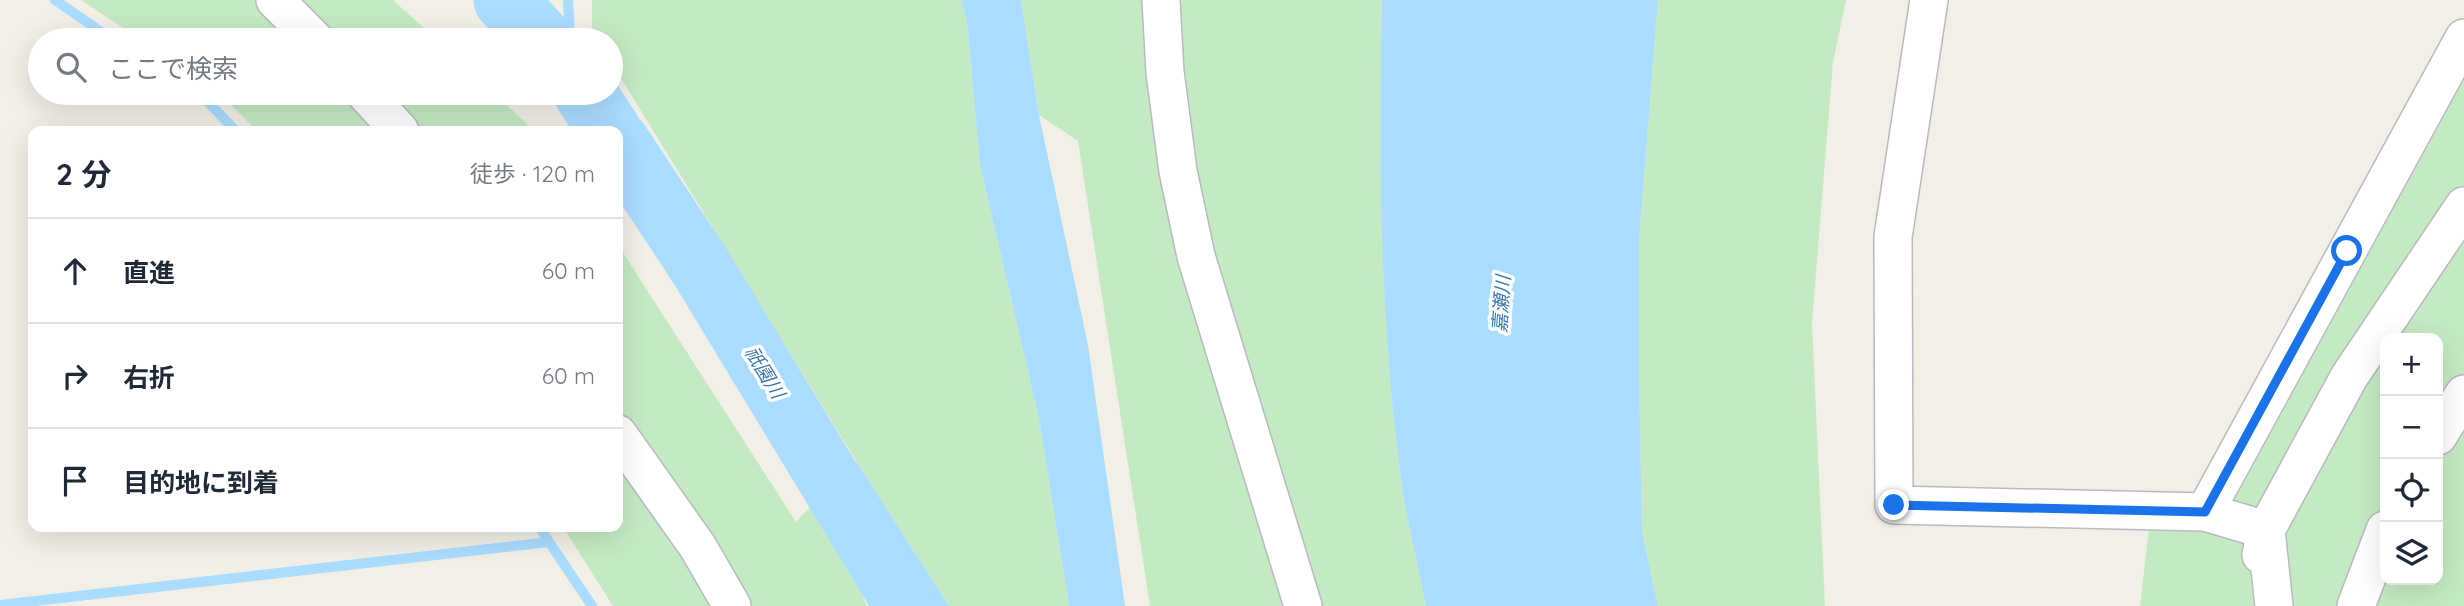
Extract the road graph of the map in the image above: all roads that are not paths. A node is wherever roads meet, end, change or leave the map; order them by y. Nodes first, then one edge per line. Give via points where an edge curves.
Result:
1 (275, 0) edge
2 (1161, 0) edge
3 (1929, 0) edge
4 (303, 28) edge
5 (2464, 38) edge
6 (376, 105) edge
7 (395, 126) edge
8 (2464, 206) edge
9 (2464, 394) edge
10 (2443, 428) edge
11 (623, 441) edge
12 (2205, 512) junction
13 (2266, 530) junction
14 (2380, 543) edge
15 (732, 606) edge
16 (1303, 606) edge
17 (2251, 606) edge
18 (2274, 606) edge
19 (2356, 606) edge

1 - 4 street
2 - 16 street via 1178,171 1196,256
3 - 12 street via 1893,237 1894,505
5 - 12 street
6 - 7 street
8 - 13 street via 2349,377
9 - 10 street
11 - 15 street via 698,547
12 - 13 street
13 - 17 street
13 - 18 street
14 - 19 street

